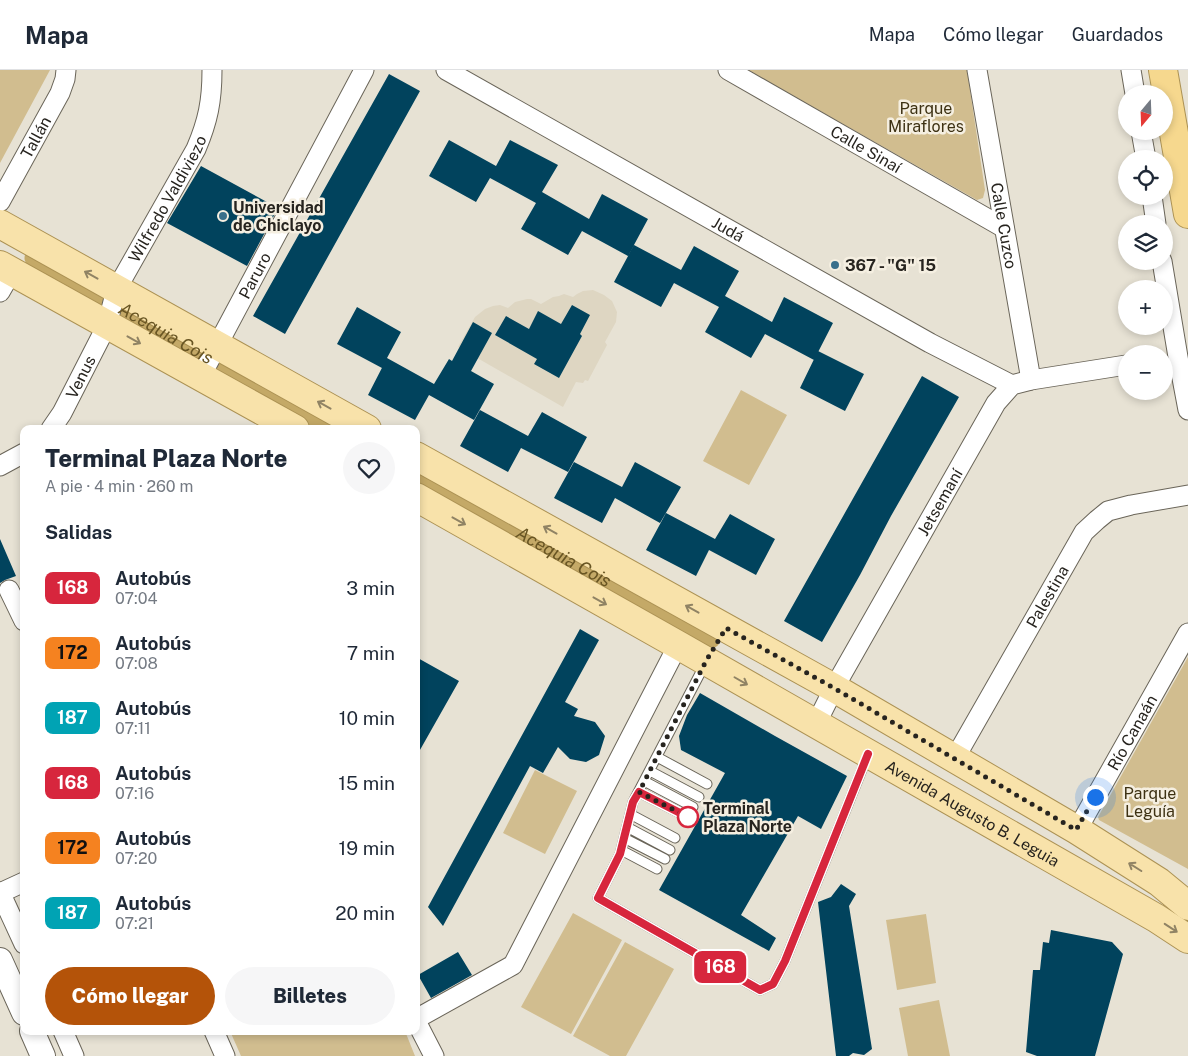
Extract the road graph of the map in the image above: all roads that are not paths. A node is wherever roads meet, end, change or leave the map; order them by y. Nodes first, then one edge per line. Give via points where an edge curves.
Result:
1 (66, 70) edge
2 (212, 70) edge
3 (364, 70) edge
4 (446, 70) edge
5 (728, 70) edge
6 (977, 70) edge
7 (1131, 70) edge
8 (1163, 70) edge
9 (1134, 85) edge
10 (0, 202) edge
11 (1188, 214) edge
12 (0, 224) edge
13 (1004, 228) junction
14 (1163, 270) edge
15 (4, 276) edge
16 (115, 290) junction
17 (107, 324) junction
18 (217, 347) junction
19 (1176, 357) edge
20 (1118, 366) edge
21 (201, 375) junction
22 (1030, 380) junction
23 (1012, 385) junction
24 (1188, 410) edge
25 (54, 425) edge
26 (288, 425) edge
27 (360, 425) edge
28 (20, 455) edge
29 (420, 458) edge
30 (0, 466) edge
31 (1188, 495) edge
32 (420, 499) edge
33 (11, 591) edge
34 (20, 612) edge
35 (726, 628) junction
36 (1188, 633) edge
37 (678, 645) junction
38 (706, 661) junction
39 (834, 688) junction
40 (816, 724) junction
41 (868, 754) junction
42 (657, 757) junction
43 (955, 758) junction
44 (650, 771) junction
45 (644, 781) junction
46 (707, 784) dead end
47 (639, 792) junction
48 (699, 797) dead end
49 (693, 807) dead end
50 (630, 814) junction
51 (688, 817) dead end
52 (627, 827) junction
53 (1076, 830) junction
54 (624, 838) junction
55 (675, 838) dead end
56 (621, 850) junction
57 (670, 850) dead end
58 (665, 859) dead end
59 (657, 869) dead end
60 (1159, 882) junction
61 (20, 884) edge
62 (1188, 885) edge
63 (0, 893) edge
64 (1188, 906) edge
65 (20, 936) edge
66 (1188, 939) edge
67 (0, 960) edge
68 (20, 1004) edge
69 (420, 1018) edge
70 (420, 1028) edge
71 (34, 1035) edge
72 (65, 1035) edge
73 (216, 1035) edge
74 (43, 1056) edge
75 (74, 1056) edge
76 (225, 1056) edge
77 (434, 1056) edge

1 - 10 street, Tallán via 60,93
2 - 16 street, Wilfredo Valdiviezo via 209,112 196,150
3 - 18 street, Paruro
4 - 23 street, Judá via 921,338
5 - 13 street, Calle Sinaí
6 - 13 street, Calle Cuzco
7 - 9 street
8 - 11 highway
16 -> 12 main road
13 - 22 street, Calle Cuzco
14 - 19 street
15 - 17 main road
16 - 17 street, Wilfredo Valdiviezo
16 - 18 main road
17 -> 21 main road
17 - 25 street, Venus
18 - 21 street, Paruro
27 -> 18 main road
19 - 24 street
20 - 22 street
21 - 26 main road
22 - 23 street
23 - 39 street, Jetsemaní via 996,403
28 - 30 street
35 -> 29 main road
31 - 43 street, Palestina via 1108,511 1084,532
32 -> 37 main road, Avenida Augusto B. Leguia
33 - 34 street
35 - 38 main road
35 - 39 main road
36 - 53 street, Río Canaán
37 - 38 main road, Avenida Augusto B. Leguia
37 - 69 street via 513,965
38 -> 40 main road, Avenida Augusto B. Leguia
38 - 42 lane
39 - 40 street, Jetsemaní
39 - 43 main road
40 - 41 main road, Avenida Augusto B. Leguia
41 - 56 lane via 785,961 773,984 760,990 598,898
41 -> 66 main road, Avenida Augusto B. Leguia
42 - 44 lane
42 - 46 lane
43 - 53 main road
44 - 45 lane
44 - 48 lane
45 - 47 lane
45 - 49 lane
47 - 50 lane
47 - 51 lane
50 - 52 lane
50 - 55 lane
52 - 54 lane
52 - 57 lane
60 -> 53 main road
54 - 56 lane
54 - 58 lane
56 - 59 lane
60 - 62 street
60 - 64 main road
61 - 63 street
63 - 65 street
67 - 68 street
70 - 77 street
71 - 74 street
72 - 75 street
73 - 76 street

